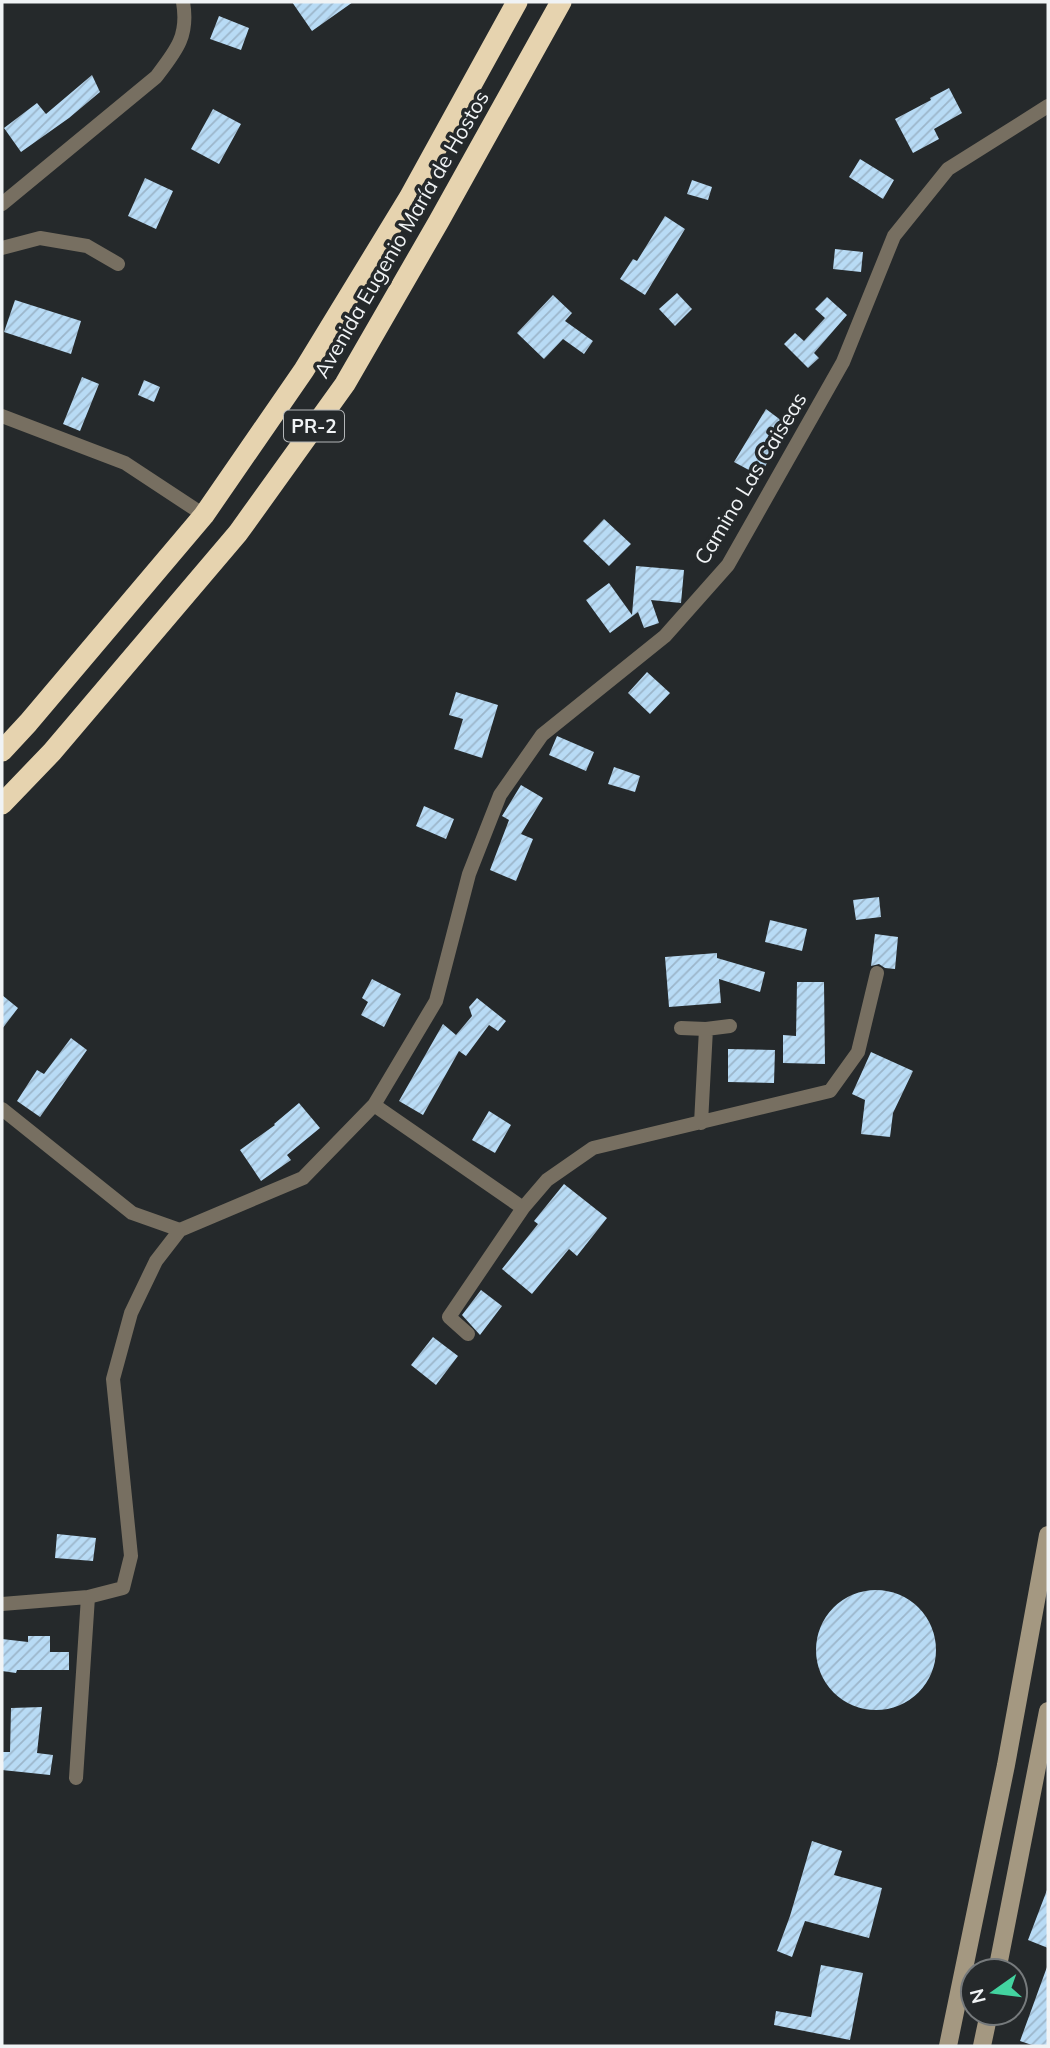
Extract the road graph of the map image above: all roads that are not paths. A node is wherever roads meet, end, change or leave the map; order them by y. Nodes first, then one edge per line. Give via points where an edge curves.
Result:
1 (183, 2) edge
2 (517, 2) edge
3 (561, 2) edge
4 (1048, 106) edge
5 (2, 204) edge
6 (2, 248) edge
7 (118, 264) dead end
8 (2, 416) edge
9 (204, 515) junction
10 (2, 751) edge
11 (2, 804) edge
12 (877, 974) dead end
13 (730, 1026) dead end
14 (681, 1028) dead end
15 (706, 1028) junction
16 (374, 1105) junction
17 (2, 1109) edge
18 (701, 1123) junction
19 (523, 1208) junction
20 (180, 1230) junction
21 (468, 1334) dead end
22 (1047, 1543) edge
23 (88, 1597) junction
24 (2, 1604) edge
25 (1048, 1711) edge
26 (76, 1778) dead end
27 (1000, 1957) edge
28 (986, 2027) edge
29 (948, 2046) edge
30 (982, 2046) edge

1 - 5 street via 187,21 176,52 156,77
2 - 9 highway, Avenida Eugenio María de Hostos / PR-2 via 410,198 304,370
3 - 11 highway, Avenida Eugenio María de Hostos / PR-2 via 345,384 238,533 52,752
4 - 16 street, Camino Las Caiseas via 948,169 894,236 843,362 727,565 664,636 542,735 500,795 469,874 436,1001
6 - 7 street via 40,238 88,246
8 - 9 street via 125,463
9 - 10 highway, Avenida Eugenio María de Hostos / PR-2
12 - 18 street via 858,1052 830,1091
13 - 15 street
14 - 15 street
15 - 18 street
16 - 19 street
16 - 20 street, Camino Las Caiseas via 303,1178
17 - 20 street via 132,1213
18 - 19 street via 593,1148 547,1180
19 - 21 street via 449,1317
20 - 23 street via 156,1261 131,1313 113,1379 131,1556 123,1588
22 - 29 street
23 - 24 street
23 - 26 street
25 - 27 street
28 - 30 street

